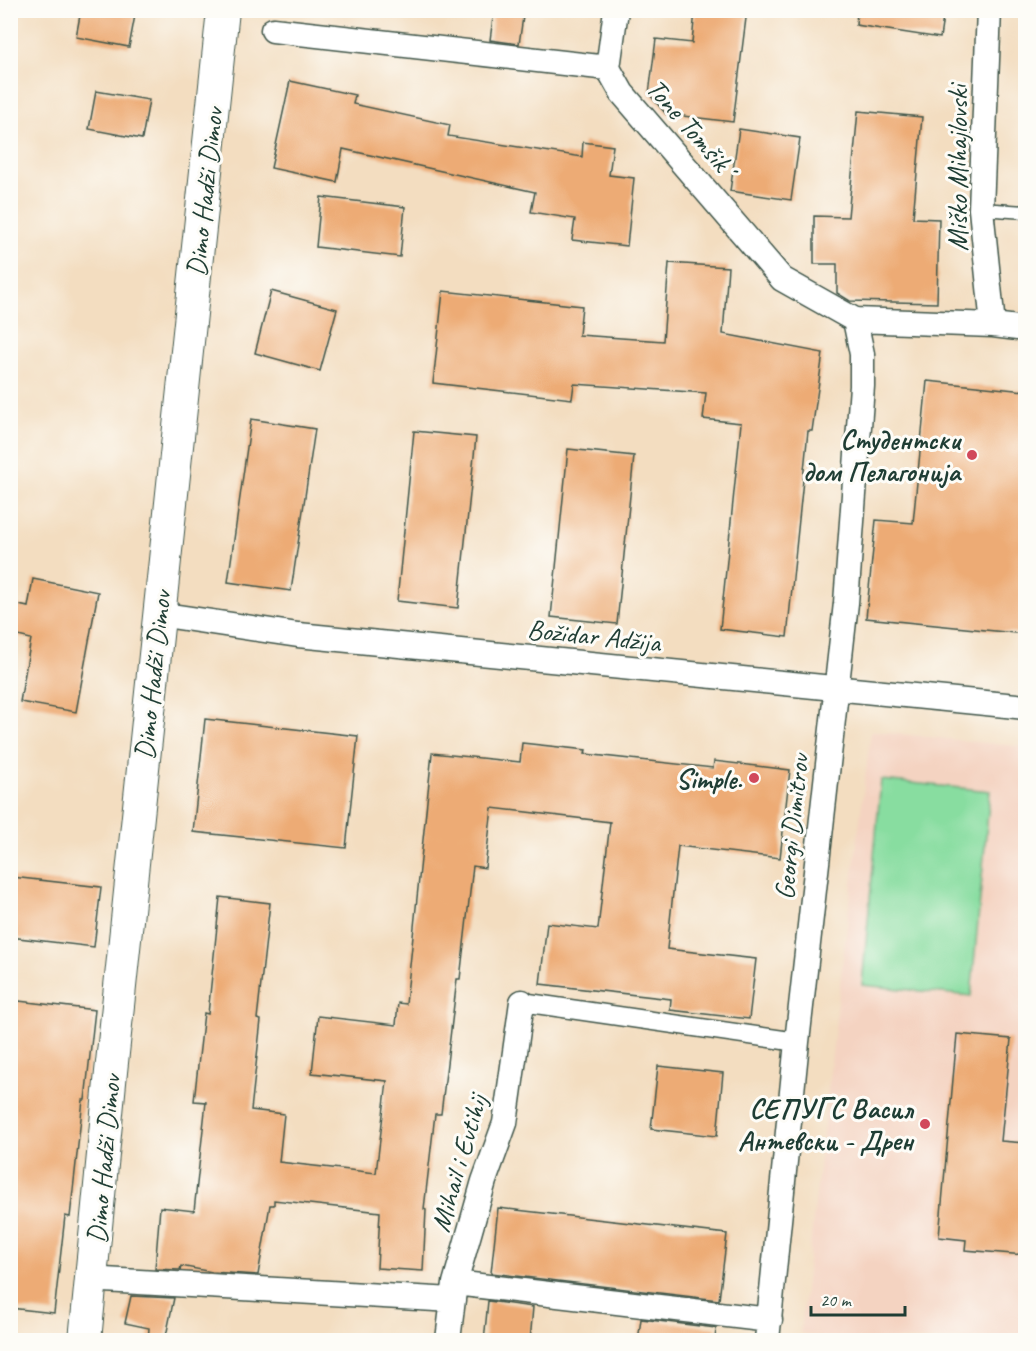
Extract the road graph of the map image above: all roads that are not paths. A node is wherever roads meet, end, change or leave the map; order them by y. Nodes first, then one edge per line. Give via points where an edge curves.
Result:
1 (223, 10) edge
2 (616, 10) edge
3 (989, 10) edge
4 (273, 30) dead end
5 (608, 68) junction
6 (981, 209) junction
7 (1026, 212) edge
8 (855, 320) junction
9 (993, 325) junction
10 (1026, 328) edge
11 (158, 614) junction
12 (837, 688) junction
13 (1026, 707) edge
14 (522, 1002) joint
15 (797, 1042) junction
16 (104, 1280) dead end
17 (454, 1292) junction
18 (769, 1330) edge
19 (85, 1341) edge
20 (448, 1341) edge

1 - 11 street, Dimo Hadži Dimov
2 - 5 street
3 - 6 street, Miško Mihajlovski
4 - 5 street, Tone Tomšiḱ
5 - 8 street, Tone Tomšiḱ via 622,93 782,279
6 - 7 lane
6 - 9 street, Miško Mihajlovski
8 - 9 street, Tone Tomšiḱ
8 - 12 street, Georgi Dimitrov via 862,354 862,386
9 - 10 street, Tone Tomšiḱ
11 - 12 street, Božidar Adžija via 298,635
11 - 19 street, Dimo Hadži Dimov
12 - 13 street, Božidar Adžija
12 - 15 street, Georgi Dimitrov
14 - 15 street
14 - 17 street, Mihail i Evtihij via 505,1123 484,1180
15 - 18 street, Georgi Dimitrov
16 - 17 street
17 - 18 street
17 - 20 street, Mihail i Evtihij

